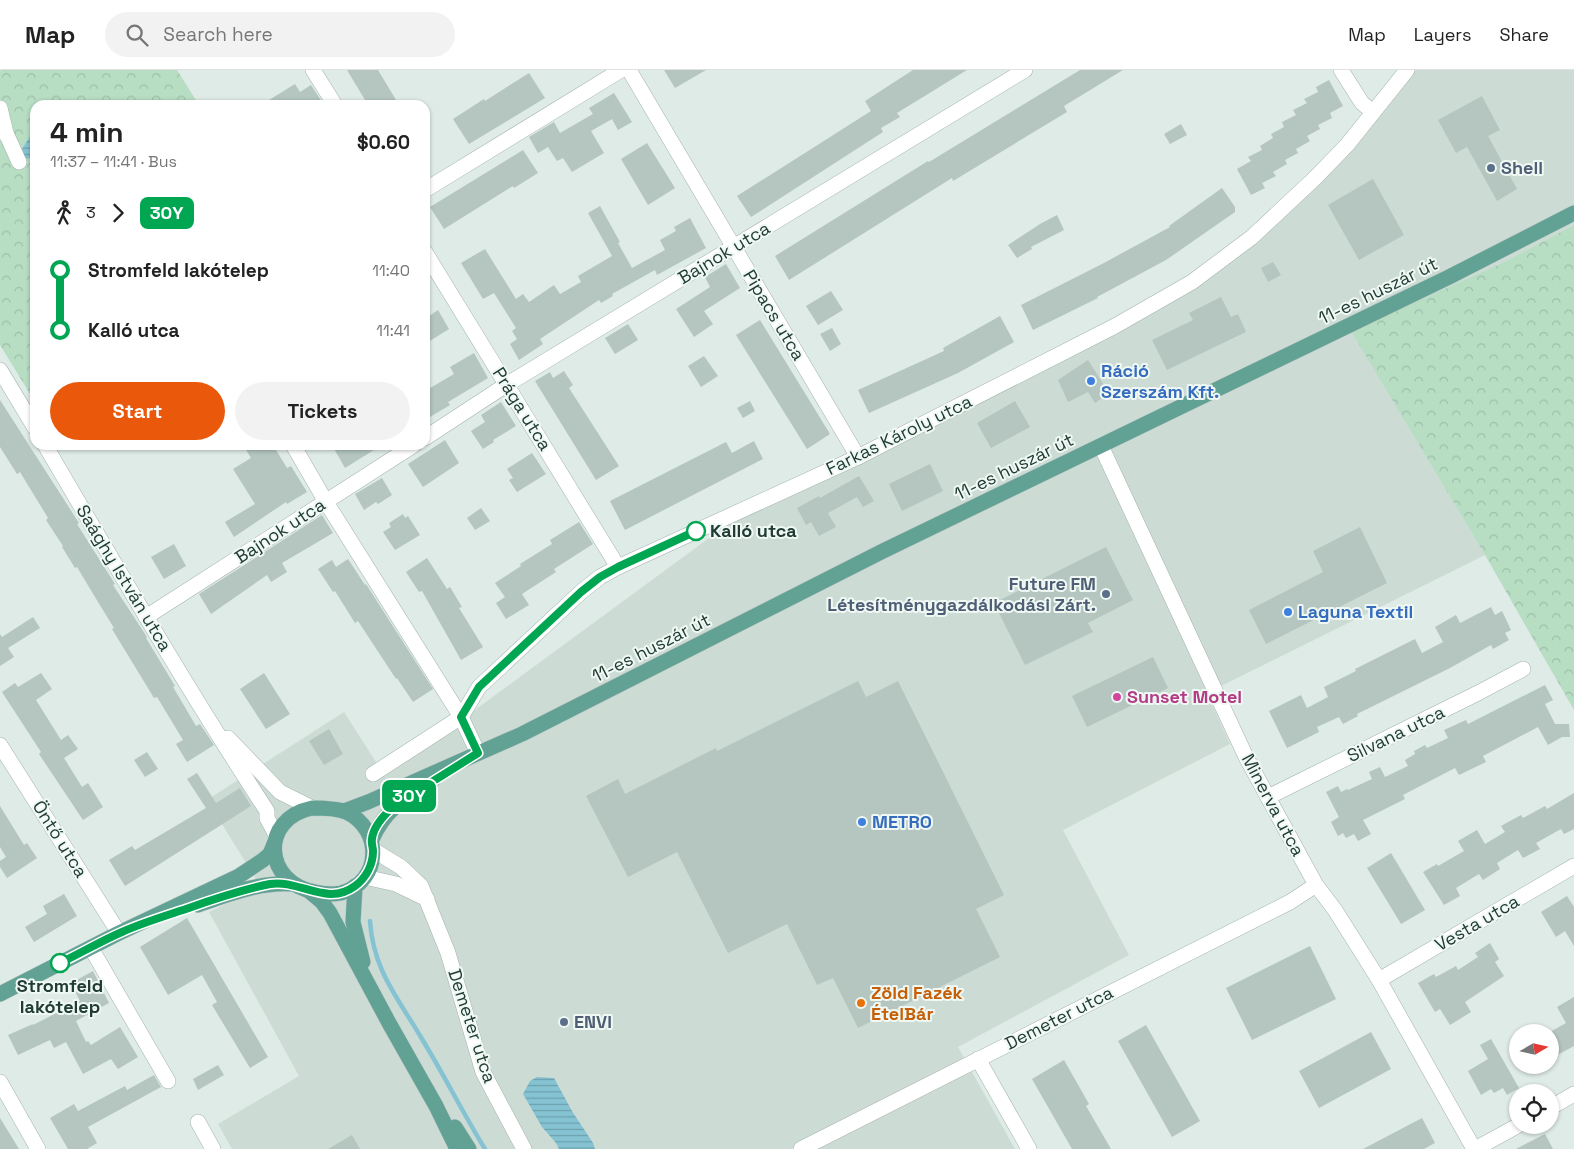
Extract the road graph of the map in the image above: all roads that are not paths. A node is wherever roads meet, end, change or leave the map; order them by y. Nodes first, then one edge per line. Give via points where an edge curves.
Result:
1 (313, 70) edge
2 (621, 70) edge
3 (629, 70) edge
4 (1025, 70) edge
5 (1341, 70) edge
6 (1407, 70) edge
7 (332, 100) edge
8 (0, 108) edge
9 (1373, 112) junction
10 (3, 132) edge
11 (19, 162) dead end
12 (430, 187) edge
13 (1574, 213) edge
14 (734, 248) junction
15 (430, 260) edge
16 (0, 370) edge
17 (506, 385) junction
18 (30, 420) edge
19 (430, 435) edge
20 (1100, 446) junction
21 (48, 450) edge
22 (296, 450) edge
23 (406, 450) edge
24 (858, 457) junction
25 (326, 502) junction
26 (618, 567) junction
27 (146, 617) junction
28 (1523, 669) dead end
29 (204, 710) junction
30 (461, 717) junction
31 (0, 745) edge
32 (474, 754) junction
33 (374, 774) dead end
34 (1268, 797) junction
35 (312, 808) junction
36 (344, 811) junction
37 (275, 840) junction
38 (372, 844) junction
39 (1574, 866) edge
40 (360, 882) junction
41 (292, 884) junction
42 (1316, 885) junction
43 (309, 891) junction
44 (426, 899) junction
45 (126, 930) junction
46 (91, 948) junction
47 (1379, 980) junction
48 (0, 994) edge
49 (373, 995) junction
50 (978, 1059) junction
51 (168, 1081) dead end
52 (0, 1082) edge
53 (1574, 1094) edge
54 (1559, 1103) edge
55 (436, 1106) junction
56 (198, 1122) dead end
57 (1509, 1130) edge
58 (38, 1149) edge
59 (213, 1149) edge
60 (457, 1149) edge
61 (469, 1149) edge
62 (524, 1149) edge
63 (801, 1149) edge
64 (1029, 1149) edge
65 (1475, 1149) edge

1 - 7 street
2 - 12 street
3 - 14 street, Pipacs utca
4 - 14 street, Bajnok utca
5 - 9 street via 1362,103
6 - 9 street, Farkas Károly utca
8 - 10 street
9 - 24 street, Farkas Károly utca via 1347,145 1280,212 1192,282 1115,326
10 - 11 street
13 - 20 main road, 11-es huszár út via 1449,278
14 - 17 street, Bajnok utca
14 - 24 street, Pipacs utca
15 - 17 street, Prága utca
16 - 18 street
17 - 19 street, Bajnok utca
17 - 26 street, Prága utca
20 - 32 main road, 11-es huszár út via 883,551 522,734
20 - 34 street, Minerva utca via 1247,759
21 - 27 street, Saághy István utca
22 - 25 street
23 - 25 street, Bajnok utca
24 - 26 street, Farkas Károly utca
25 - 27 street, Bajnok utca
25 - 30 street
26 - 30 street, Farkas Károly utca via 581,592 479,687
27 - 29 street, Saághy István utca
28 - 34 street, Silvana utca
29 - 35 street, Saághy István utca via 280,792
29 - 37 street, Saághy István utca via 267,811
30 - 32 street
30 - 33 street, Farkas Károly utca
31 - 45 street, Öntő utca
32 - 36 main road
32 - 38 main road via 395,805 379,824
34 - 42 street, Minerva utca
35 - 36 main road
35 - 37 main road via 299,811 286,820
36 - 38 main road via 362,822
37 - 41 main road via 276,863
37 - 45 main road via 270,854 239,876
38 - 40 main road via 371,865
38 - 44 street, Demeter utca via 421,886
39 - 47 street, Vesta utca
40 - 43 main road via 335,894
40 - 44 street via 396,884
40 - 49 main road via 353,922
41 - 43 main road
41 - 45 main road via 276,883 242,890
42 - 47 street, Minerva utca
42 - 50 street, Demeter utca via 1290,902
43 - 49 main road via 330,914
44 - 62 street, Demeter utca via 448,953 483,1072
45 - 46 main road
46 - 48 main road
46 - 51 street
47 - 65 street, Minerva utca
49 - 55 main road
50 - 63 street, Demeter utca
50 - 64 street
52 - 58 street
53 - 54 street
55 - 60 main road
55 - 61 main road via 447,1115
56 - 59 street
57 - 65 street

